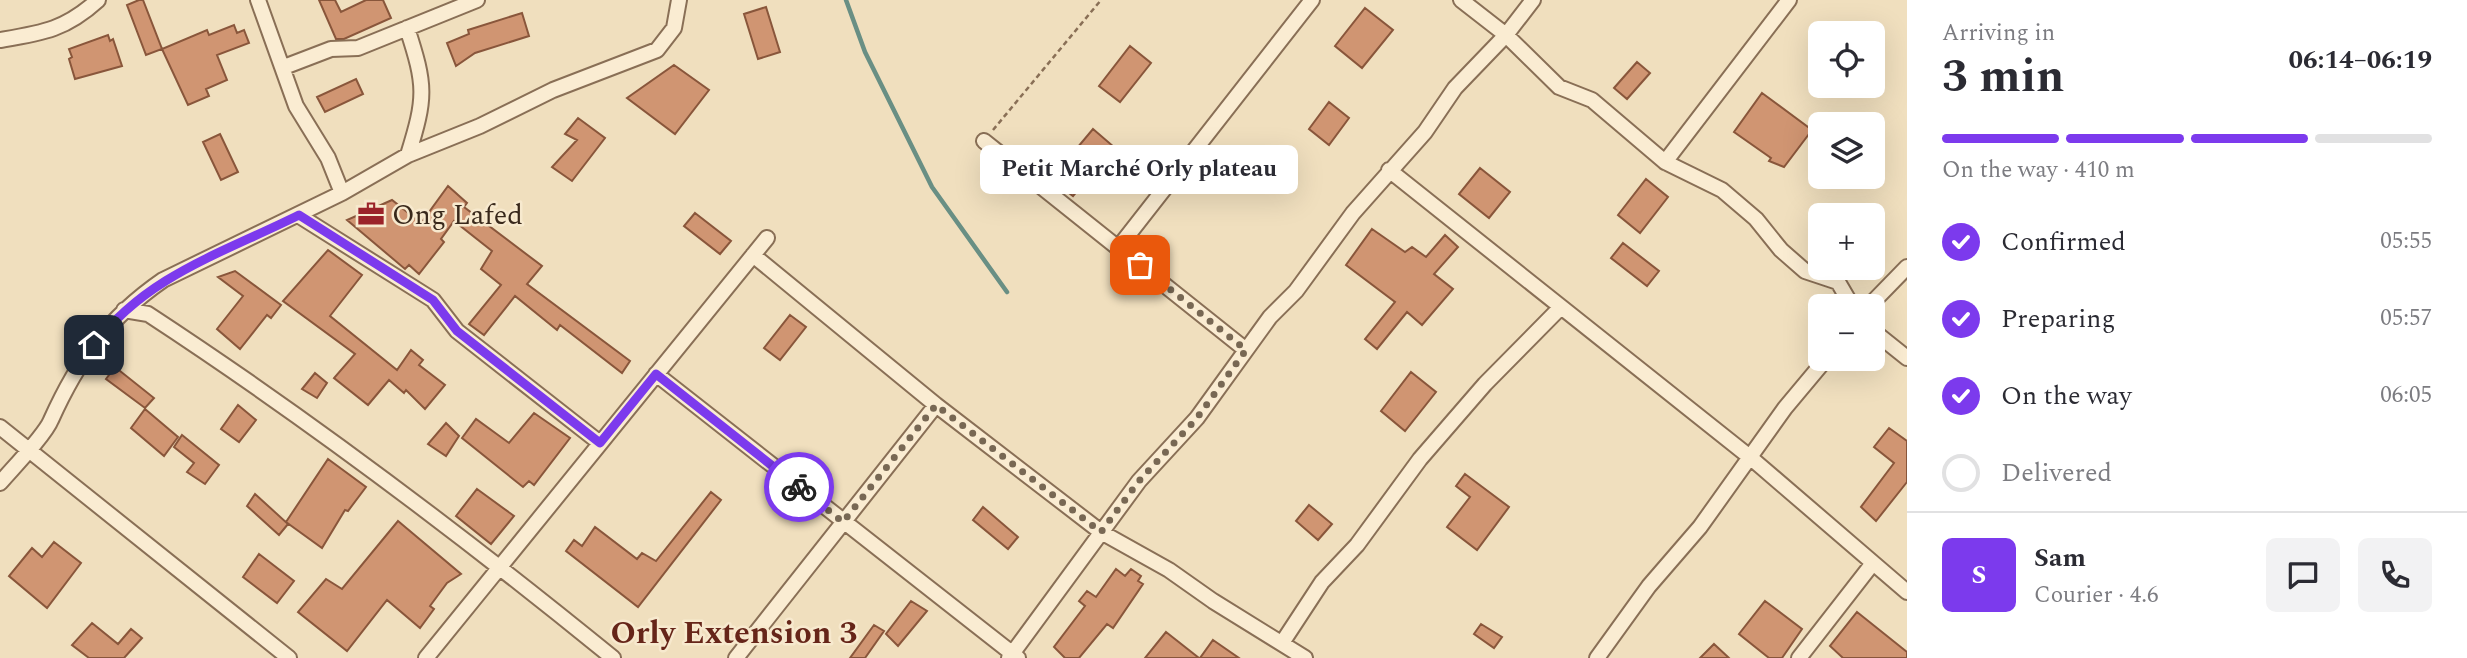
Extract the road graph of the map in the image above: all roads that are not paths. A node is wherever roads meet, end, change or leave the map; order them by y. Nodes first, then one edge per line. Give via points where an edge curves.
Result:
1 (98, 0) edge
2 (258, 0) edge
3 (477, 0) edge
4 (679, 0) edge
5 (1312, 0) edge
6 (1461, 0) edge
7 (1534, 0) edge
8 (1789, 0) edge
9 (407, 28) junction
10 (1506, 35) junction
11 (0, 40) edge
12 (284, 67) junction
13 (984, 141) road end
14 (408, 155) junction
15 (1665, 162) junction
16 (1389, 170) junction
17 (342, 193) junction
18 (299, 215) junction
19 (767, 238) dead end
20 (1118, 248) junction
21 (753, 255) junction
22 (1907, 267) edge
23 (1845, 294) edge
24 (1881, 294) edge
25 (1561, 307) junction
26 (124, 310) junction
27 (1885, 340) edge
28 (1246, 350) junction
29 (1907, 358) edge
30 (1816, 371) edge
31 (656, 374) junction
32 (936, 405) junction
33 (0, 427) edge
34 (600, 443) junction
35 (27, 449) junction
36 (1751, 458) junction
37 (0, 483) edge
38 (843, 522) junction
39 (1101, 532) junction
40 (1873, 563) junction
41 (500, 566) junction
42 (1907, 592) edge
43 (1282, 643) junction
44 (1013, 657) edge
45 (289, 658) edge
46 (426, 658) edge
47 (613, 658) edge
48 (736, 658) edge
49 (1306, 658) edge
50 (1597, 658) edge
51 (1799, 658) edge

1 - 11 street via 67,25
2 - 12 street
3 - 9 street
4 - 14 street via 674,28 657,50 553,90
5 - 20 street
6 - 10 street
7 - 10 street
8 - 15 street
9 - 12 street via 358,48 331,49
9 - 14 street via 422,74 422,111
10 - 15 street via 1559,87 1592,100
10 - 16 street via 1455,88 1425,132
12 - 17 street via 296,106 328,158
13 - 20 street
14 - 17 street
15 - 23 street via 1722,190 1805,271 1838,282
16 - 25 street
16 - 28 street
17 - 18 street
18 - 26 street via 163,279
18 - 34 street via 433,300 457,331
19 - 21 street
20 - 28 street
21 - 31 street
21 - 32 street
22 - 24 street
25 - 36 street
25 - 43 street via 1420,459 1357,545 1322,582
26 - 35 street via 82,361 63,390 51,422
26 - 41 street via 141,311 157,320 320,431
27 - 29 street
28 - 39 street via 1197,418 1139,481
30 - 36 street
31 - 34 street
31 - 38 street
32 - 38 street
32 - 39 street
33 - 35 street
34 - 41 street
35 - 37 street
35 - 45 street
36 - 40 street
36 - 50 street
38 - 44 street
38 - 48 street
39 - 43 street via 1170,570
39 - 44 street
40 - 42 street
40 - 51 street
41 - 46 street
41 - 47 street
43 - 49 street

